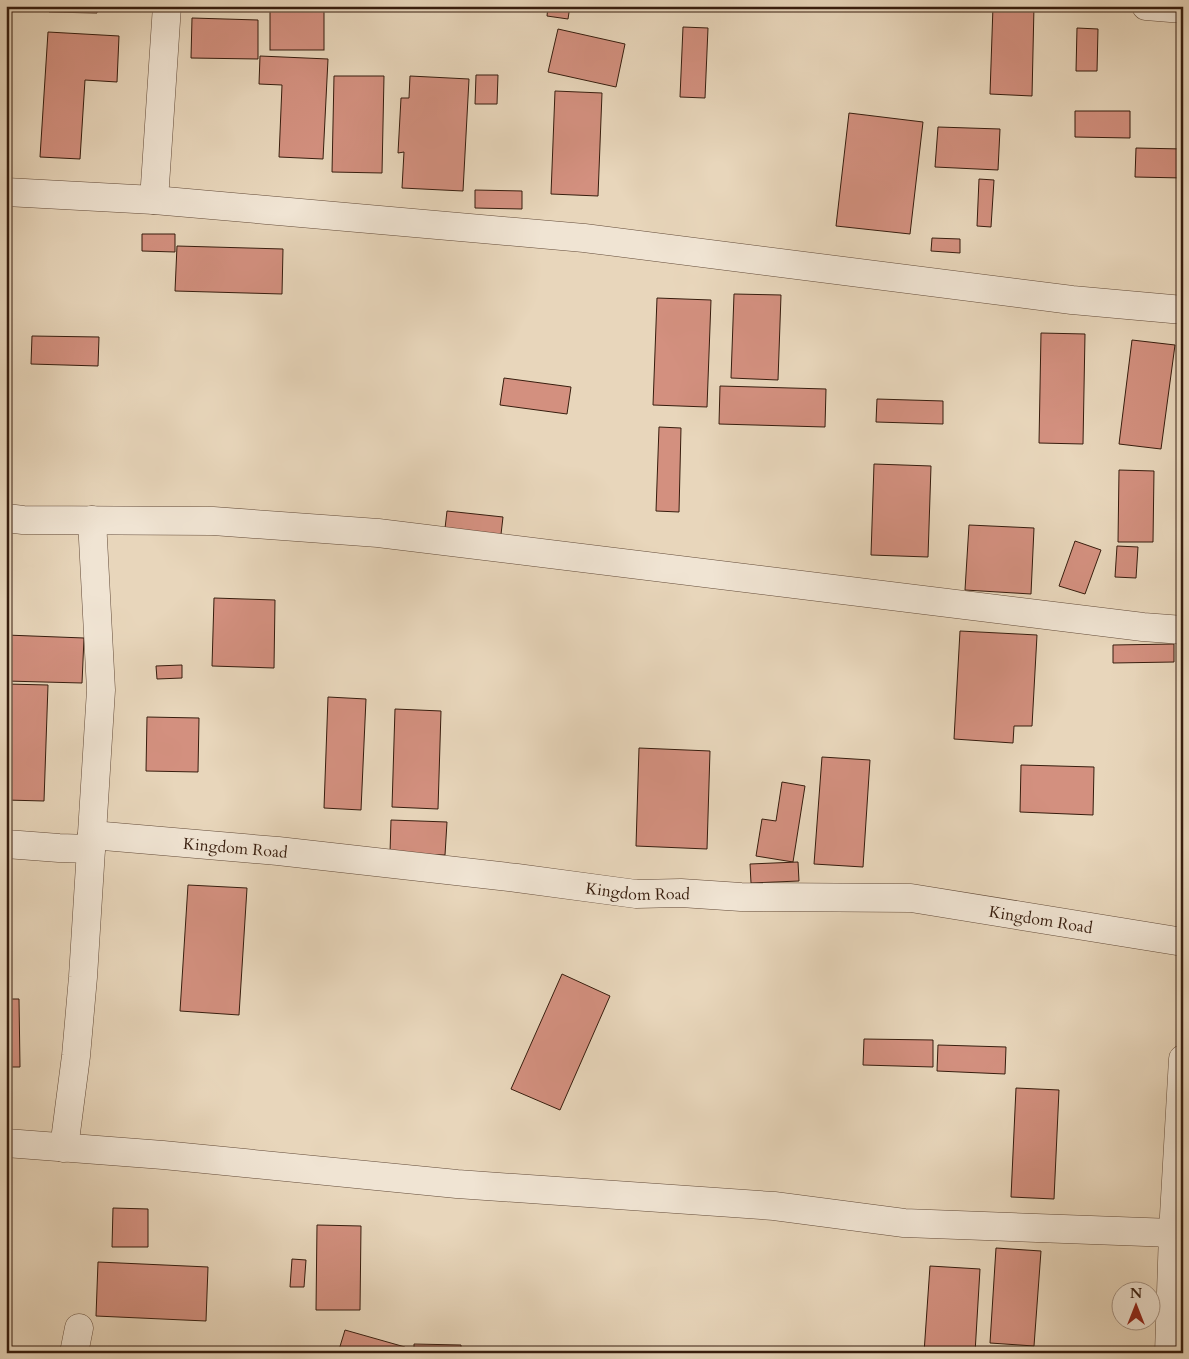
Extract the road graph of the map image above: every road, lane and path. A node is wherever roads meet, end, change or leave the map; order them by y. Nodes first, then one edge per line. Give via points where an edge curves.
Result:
1 (167, 6) edge
2 (1146, 6) edge
3 (1183, 9) edge
4 (6, 192) edge
5 (154, 200) junction
6 (1183, 310) edge
7 (6, 518) edge
8 (92, 520) junction
9 (1183, 630) edge
10 (91, 842) junction
11 (6, 844) edge
12 (1183, 942) edge
13 (1183, 1059) edge
14 (6, 1143) edge
15 (64, 1148) junction
16 (1173, 1233) junction
17 (1169, 1353) edge

1 - 5 street
2 - 3 street
4 - 5 street
5 - 6 street via 584,238 1072,300
7 - 8 street
8 - 9 street via 213,521 378,533
8 - 10 street via 100,690
10 - 11 street, Kingdom Road via 59,848
10 - 12 street, Kingdom Road via 278,851 636,894 911,898
10 - 15 street via 79,1021
13 - 16 street
14 - 15 street
15 - 16 street via 457,1184 774,1206 904,1223
16 - 17 street

